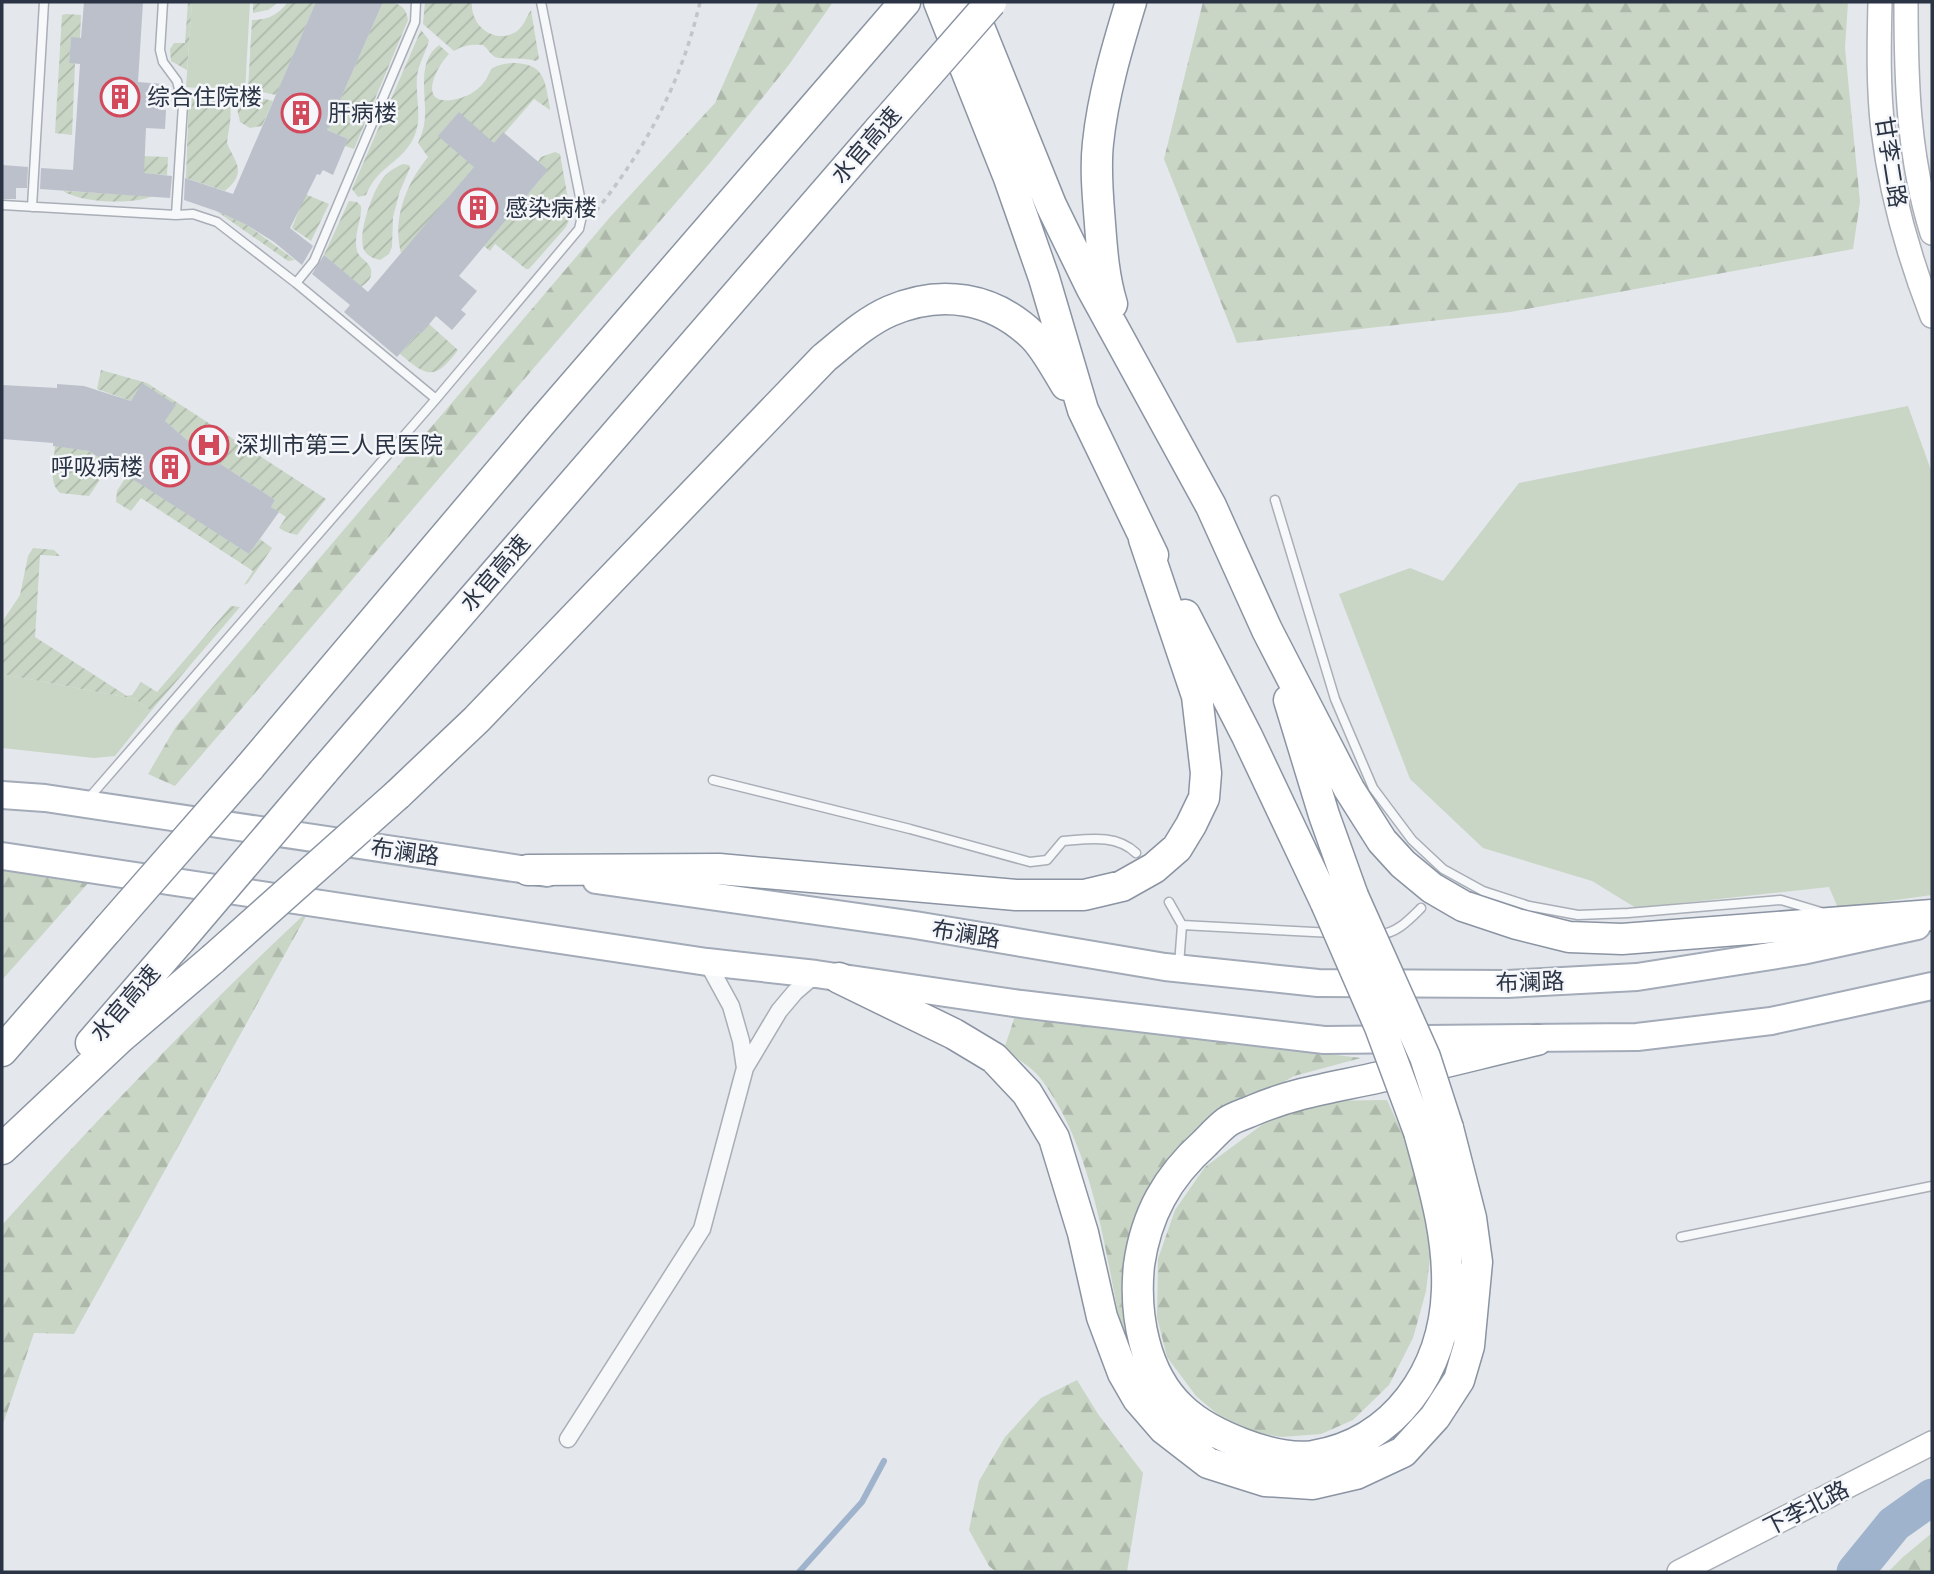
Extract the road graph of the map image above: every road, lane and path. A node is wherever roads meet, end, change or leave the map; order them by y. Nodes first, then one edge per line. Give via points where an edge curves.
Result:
1 (44, 2) edge
2 (163, 2) edge
3 (415, 2) edge
4 (541, 2) edge
5 (700, 2) edge
6 (905, 2) edge
7 (939, 2) edge
8 (969, 2) edge
9 (990, 2) edge
10 (1131, 2) edge
11 (1880, 2) edge
12 (1906, 2) edge
13 (2, 205) edge
14 (32, 207) junction
15 (176, 215) junction
16 (1932, 233) edge
17 (571, 240) junction
18 (296, 283) junction
19 (1932, 316) edge
20 (1135, 367) junction
21 (436, 400) junction
22 (1083, 410) junction
23 (1275, 500) dead end
24 (1144, 539) junction
25 (1267, 629) junction
26 (713, 780) dead end
27 (2, 795) edge
28 (83, 804) junction
29 (1136, 853) dead end
30 (2, 856) edge
31 (528, 870) junction
32 (1340, 899) junction
33 (1170, 902) dead end
34 (1421, 908) dead end
35 (1932, 915) edge
36 (1851, 921) junction
37 (1932, 923) edge
38 (1182, 926) junction
39 (1348, 933) dead end
40 (1362, 934) dead end
41 (707, 962) junction
42 (1179, 968) junction
43 (828, 976) junction
44 (1932, 986) edge
45 (1537, 1040) junction
46 (2, 1051) edge
47 (744, 1068) junction
48 (1433, 1130) junction
49 (2, 1148) edge
50 (1932, 1186) edge
51 (1681, 1237) dead end
52 (568, 1439) dead end
53 (1932, 1443) edge
54 (1679, 1572) edge

1 - 14 lane
2 - 15 lane via 160,50 177,81 183,105
3 - 18 lane via 415,22 314,261
4 - 17 lane via 583,212
5 - 17 path via 672,91 641,150
6 - 46 highway, bridge
7 - 22 highway via 1009,178
8 - 20 highway via 1051,205
9 - 49 highway, 水官高速, bridge
10 - 20 highway via 1106,98 1098,144 1097,192 1106,285
11 - 19 main road, 甘李二路 via 1883,131 1899,214
12 - 16 main road, 甘李二路 via 1910,132
13 - 14 lane
14 - 15 lane
15 - 18 lane via 193,214 217,222
17 - 21 lane
18 - 21 lane
20 - 25 highway via 1211,506
21 - 28 lane
22 - 24 highway
22 - 49 highway, bridge via 1035,338 1012,318 983,303 957,298 924,301 890,311 858,330 824,358 487,709
23 - 36 lane via 1335,699 1373,788 1442,872 1529,906 1578,915 1781,900
24 - 31 highway via 1197,696 1206,773 1204,798 1177,848 1122,886 1084,895 1016,895 719,869
24 - 32 highway via 1247,736
25 - 32 highway via 1324,815
25 - 36 highway via 1349,789 1382,841 1403,864 1463,906 1569,937 1622,939
26 - 29 lane via 1030,862 1046,860 1063,841 1094,838 1119,841
27 - 28 main road, 布澜路
28 - 31 main road, 布澜路
30 - 41 main road
31 - 42 main road, 布澜路
32 - 48 highway, bridge via 1380,1027
33 - 38 lane
34 - 40 lane via 1388,935
35 - 36 highway
37 - 42 main road, 布澜路 via 1802,951 1637,977 1507,984 1318,983
38 - 39 lane
38 - 42 lane
41 - 43 main road
41 - 47 street via 731,1006
43 - 45 main road via 1324,1040
43 - 47 street via 795,992
43 - 48 highway via 954,1034 994,1058 1027,1093 1054,1138 1102,1317 1138,1399 1164,1429 1208,1463 1265,1481 1313,1485 1356,1474 1403,1452 1435,1417 1459,1380 1469,1346 1477,1262 1471,1218
44 - 45 main road via 1771,1021 1637,1037
45 - 48 highway via 1276,1101 1227,1122 1191,1155 1161,1193 1142,1241 1137,1290 1143,1340 1155,1373 1181,1408 1219,1435 1263,1452 1310,1456 1346,1448 1383,1428 1418,1389 1438,1346 1447,1291 1446,1239
47 - 52 street via 702,1229
50 - 51 lane
53 - 54 main road, 下李北路

